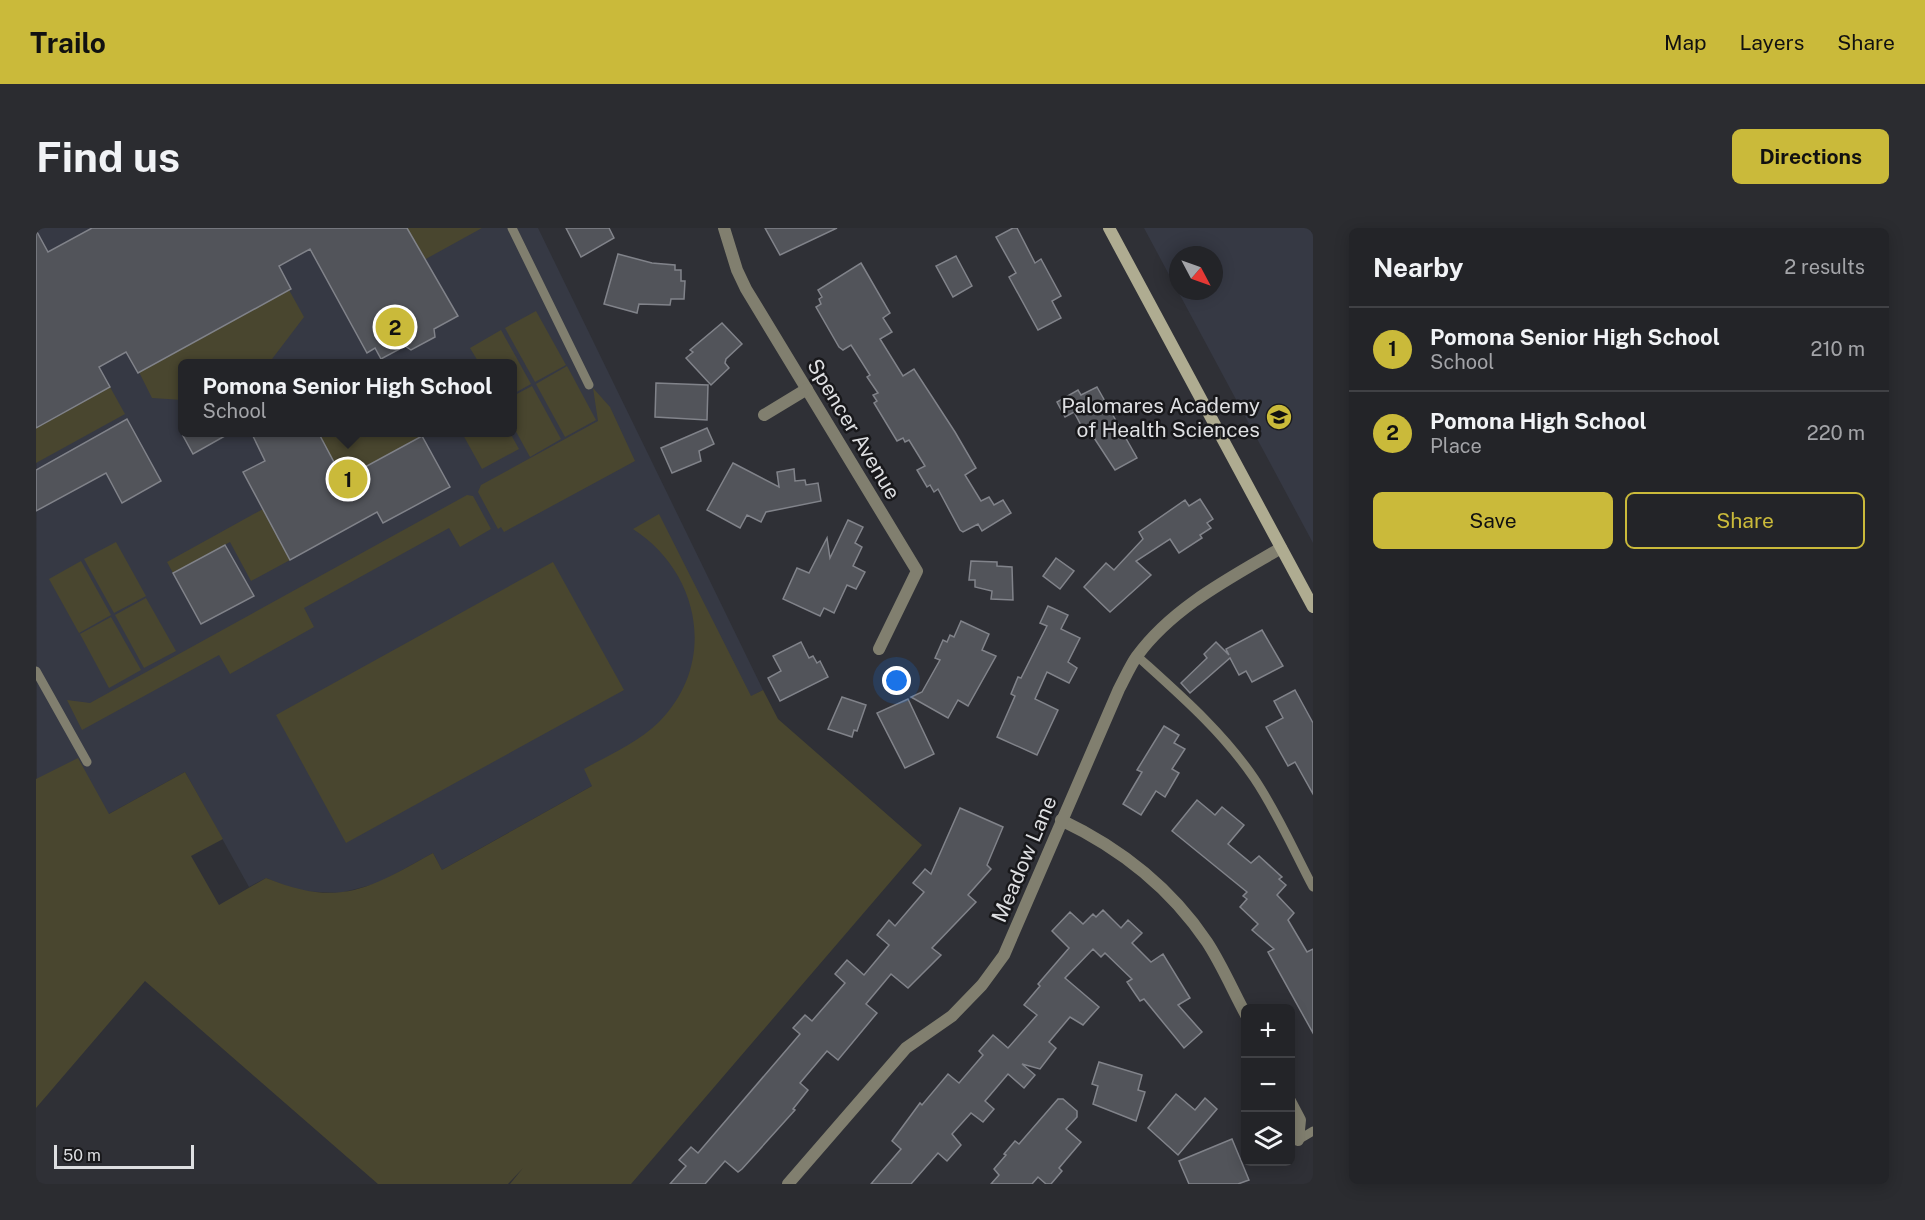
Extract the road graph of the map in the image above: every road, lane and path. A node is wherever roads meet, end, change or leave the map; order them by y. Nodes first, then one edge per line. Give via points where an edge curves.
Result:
1 (512, 228) edge
2 (724, 228) edge
3 (1109, 228) edge
4 (589, 385) dead end
5 (807, 389) junction
6 (764, 415) dead end
7 (1281, 548) junction
8 (1313, 607) edge
9 (879, 649) dead end
10 (1137, 656) junction
11 (36, 671) edge
12 (87, 762) dead end
13 (1061, 820) junction
14 (1313, 887) edge
15 (1241, 1007) edge
16 (1295, 1110) edge
17 (1313, 1131) edge
18 (1298, 1140) joint
19 (788, 1184) edge

1 - 4 lane
2 - 5 street, Spencer Avenue via 746,289
3 - 7 main road
5 - 6 street
5 - 9 street, Spencer Avenue via 917,571
7 - 8 main road
7 - 10 street, Meadow Lane via 1200,596
10 - 13 street, Meadow Lane
10 - 14 lane via 1204,718 1255,779
11 - 12 lane
13 - 15 street via 1117,850 1168,893 1208,945
13 - 19 street, Meadow Lane via 1004,955 982,985 952,1016 906,1048
16 - 18 street via 1300,1120
17 - 18 lane

